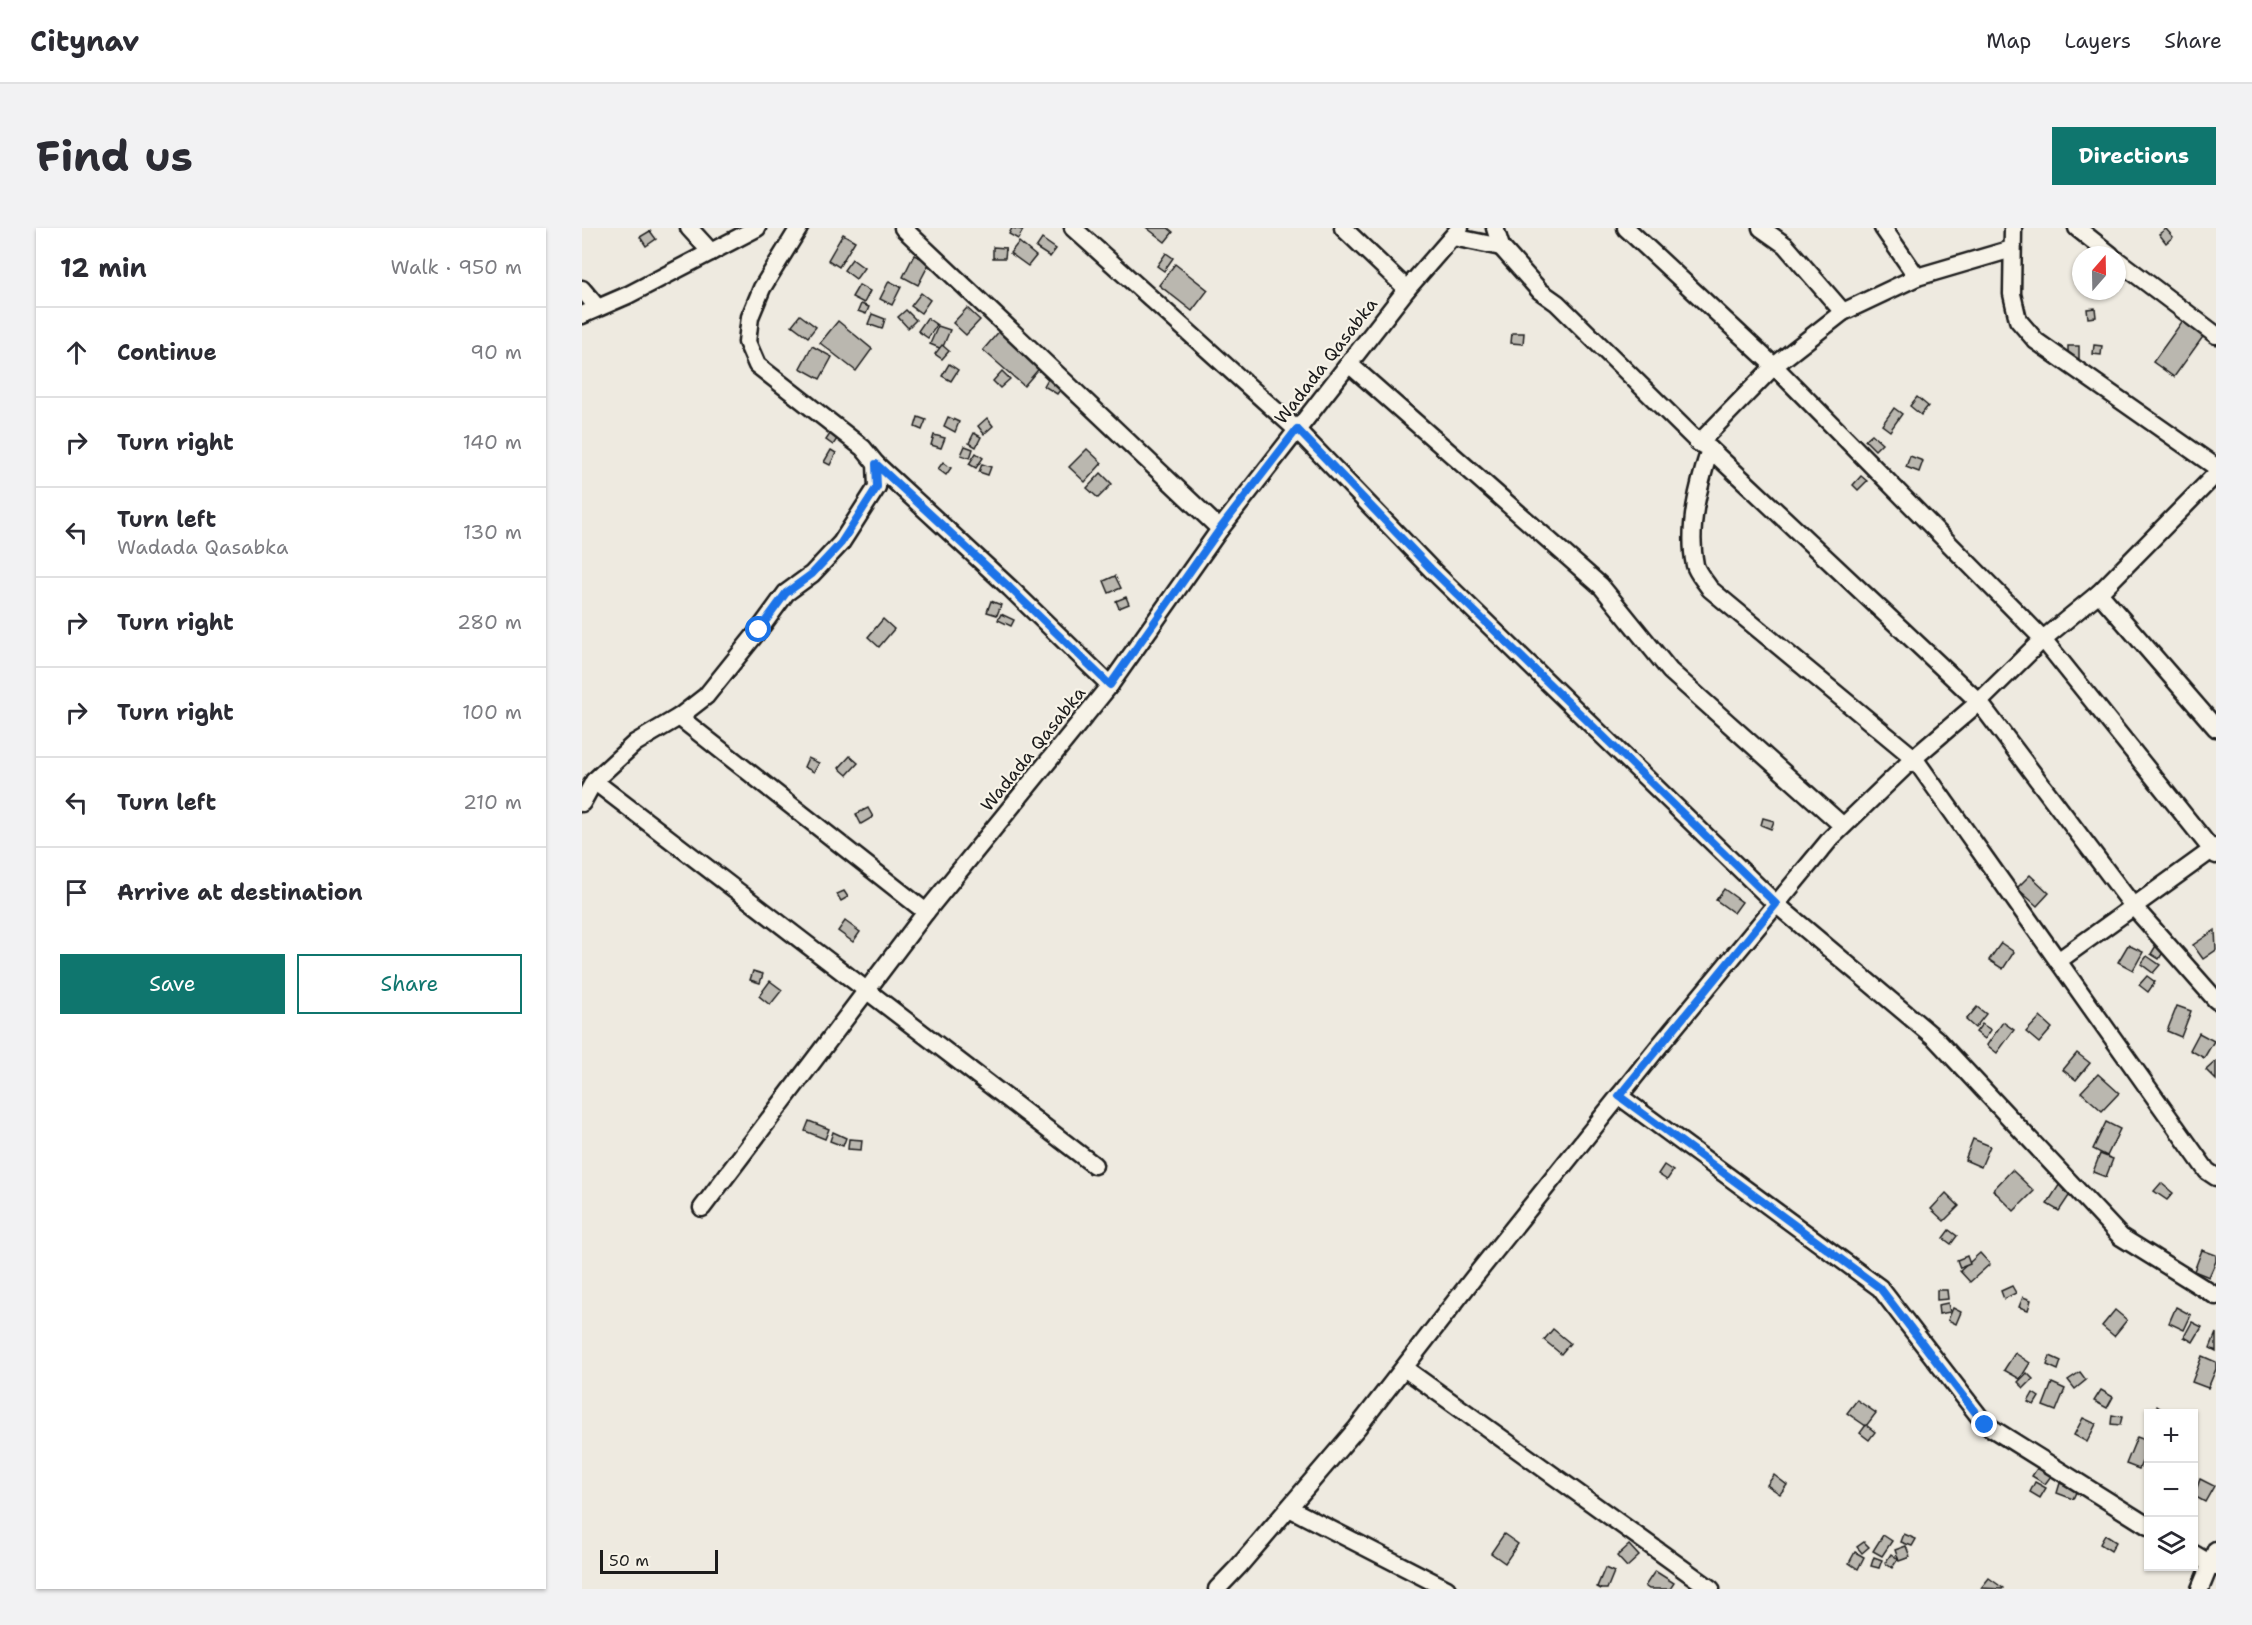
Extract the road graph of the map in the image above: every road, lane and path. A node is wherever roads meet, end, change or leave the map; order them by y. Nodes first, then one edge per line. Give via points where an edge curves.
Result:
1 (689, 228) edge
2 (757, 228) edge
3 (800, 228) edge
4 (903, 228) edge
5 (1073, 228) edge
6 (1343, 228) edge
7 (1495, 228) edge
8 (1626, 228) edge
9 (1761, 228) edge
10 (1883, 228) edge
11 (2013, 228) edge
12 (2077, 228) edge
13 (1457, 232) edge
14 (2100, 246) edge
15 (1501, 247) junction
16 (2012, 249) junction
17 (711, 252) junction
18 (2126, 267) edge
19 (1917, 277) junction
20 (582, 289) edge
21 (1407, 289) junction
22 (597, 307) junction
23 (1843, 312) junction
24 (582, 315) edge
25 (2216, 335) edge
26 (1349, 364) junction
27 (1774, 366) junction
28 (1297, 429) junction
29 (1704, 446) junction
30 (876, 464) junction
31 (2216, 467) edge
32 (2216, 474) edge
33 (1220, 529) junction
34 (2099, 592) junction
35 (2043, 639) junction
36 (1110, 685) junction
37 (1979, 702) junction
38 (679, 717) junction
39 (2216, 728) edge
40 (1914, 758) junction
41 (594, 781) junction
42 (582, 803) edge
43 (1843, 826) junction
44 (2215, 850) edge
45 (1776, 904) junction
46 (2133, 906) junction
47 (926, 912) junction
48 (2058, 961) junction
49 (867, 990) junction
50 (2216, 1000) edge
51 (1619, 1096) junction
52 (1094, 1166) dead end
53 (2216, 1177) edge
54 (702, 1208) dead end
55 (2216, 1296) edge
56 (1404, 1368) junction
57 (1289, 1508) junction
58 (2144, 1524) edge
59 (2198, 1555) edge
60 (2214, 1560) edge
61 (1217, 1589) edge
62 (1448, 1589) edge
63 (1711, 1589) edge
64 (2200, 1589) edge

1 - 17 street
2 - 17 street
3 - 30 street via 762,288 750,317 747,342 757,365 863,448
4 - 33 street
5 - 28 street
6 - 21 street
7 - 15 street
8 - 27 street
9 - 23 street via 1785,245
10 - 19 street
11 - 16 street
12 - 14 street
13 - 15 street
13 - 21 street, Wadada Qasabka
15 - 29 street via 1540,291
16 - 19 street
16 - 31 street via 2012,294 2018,320 2036,341
17 - 22 street
18 - 25 street
19 - 23 street
20 - 22 street
21 - 26 street, Wadada Qasabka
22 - 24 street
23 - 27 street
26 - 28 street, Wadada Qasabka
26 - 43 street via 1601,586 1670,671
27 - 29 street
27 - 35 street
28 - 33 street, Wadada Qasabka
28 - 45 street via 1431,569
29 - 37 street
29 - 40 street via 1694,544 1696,567 1710,589
30 - 36 street
30 - 38 street via 877,487 841,543 812,574 786,593 706,696
32 - 34 street
33 - 36 street, Wadada Qasabka
34 - 35 street
34 - 39 street
35 - 37 street
35 - 44 street
36 - 47 street, Wadada Qasabka
37 - 40 street
37 - 46 street
38 - 41 street via 635,743
38 - 47 street
40 - 43 street
40 - 48 street
41 - 42 street
41 - 49 street
43 - 45 street
44 - 46 street
45 - 51 street
45 - 55 street via 1935,1038 2121,1237
46 - 48 street
46 - 50 street
47 - 49 street, Wadada Qasabka
48 - 53 street via 2207,1171
49 - 52 street
49 - 54 street, Wadada Qasabka
51 - 56 street
51 - 58 street via 1880,1288 1985,1425
56 - 57 street
56 - 63 street
57 - 61 street
57 - 62 street
59 - 60 street
60 - 64 street

